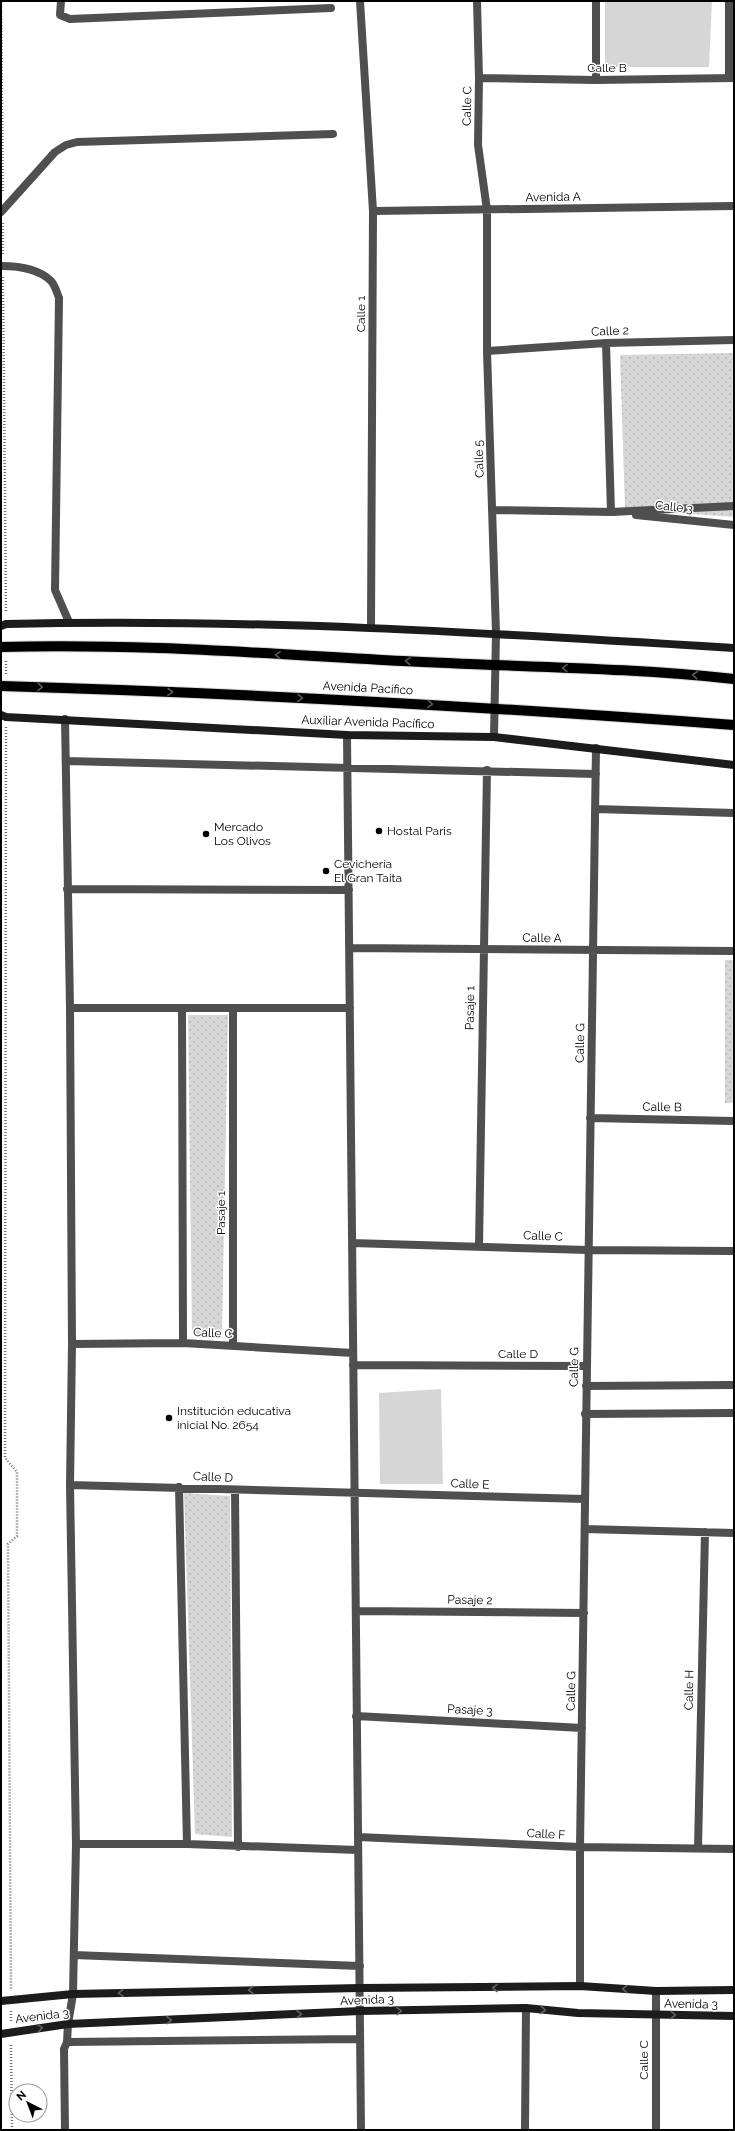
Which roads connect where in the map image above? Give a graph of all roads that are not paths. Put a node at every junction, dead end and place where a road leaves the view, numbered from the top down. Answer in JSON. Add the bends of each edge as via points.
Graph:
{"nodes":[{"id":1,"x":61,"y":1,"type":"edge"},
{"id":2,"x":360,"y":1,"type":"edge"},
{"id":3,"x":477,"y":1,"type":"edge"},
{"id":4,"x":596,"y":1,"type":"edge"},
{"id":5,"x":729,"y":1,"type":"edge"},
{"id":6,"x":331,"y":8,"type":"dead end"},
{"id":7,"x":479,"y":78,"type":"junction"},
{"id":8,"x":732,"y":78,"type":"edge"},
{"id":9,"x":596,"y":80,"type":"junction"},
{"id":10,"x":333,"y":134,"type":"dead end"},
{"id":11,"x":734,"y":206,"type":"edge"},
{"id":12,"x":2,"y":210,"type":"edge"},
{"id":13,"x":487,"y":210,"type":"junction"},
{"id":14,"x":373,"y":211,"type":"junction"},
{"id":15,"x":2,"y":266,"type":"edge"},
{"id":16,"x":734,"y":340,"type":"edge"},
{"id":17,"x":606,"y":343,"type":"junction"},
{"id":18,"x":486,"y":351,"type":"junction"},
{"id":19,"x":734,"y":506,"type":"edge"},
{"id":20,"x":493,"y":510,"type":"junction"},
{"id":21,"x":611,"y":512,"type":"junction"},
{"id":22,"x":734,"y":526,"type":"edge"},
{"id":23,"x":68,"y":622,"type":"junction"},
{"id":24,"x":4,"y":625,"type":"edge"},
{"id":25,"x":371,"y":627,"type":"junction"},
{"id":26,"x":496,"y":633,"type":"junction"},
{"id":27,"x":4,"y":647,"type":"edge"},
{"id":28,"x":734,"y":648,"type":"edge"},
{"id":29,"x":495,"y":666,"type":"junction"},
{"id":30,"x":734,"y":679,"type":"edge"},
{"id":31,"x":4,"y":686,"type":"edge"},
{"id":32,"x":494,"y":707,"type":"junction"},
{"id":33,"x":4,"y":716,"type":"edge"},
{"id":34,"x":65,"y":719,"type":"junction"},
{"id":35,"x":734,"y":725,"type":"edge"},
{"id":36,"x":347,"y":735,"type":"junction"},
{"id":37,"x":494,"y":737,"type":"junction"},
{"id":38,"x":596,"y":748,"type":"junction"},
{"id":39,"x":66,"y":761,"type":"junction"},
{"id":40,"x":734,"y":765,"type":"edge"},
{"id":41,"x":347,"y":769,"type":"junction"},
{"id":42,"x":487,"y":770,"type":"junction"},
{"id":43,"x":596,"y":774,"type":"junction"},
{"id":44,"x":595,"y":809,"type":"junction"},
{"id":45,"x":734,"y":813,"type":"edge"},
{"id":46,"x":67,"y":889,"type":"junction"},
{"id":47,"x":349,"y":890,"type":"junction"},
{"id":48,"x":349,"y":948,"type":"junction"},
{"id":49,"x":483,"y":949,"type":"junction"},
{"id":50,"x":593,"y":950,"type":"junction"},
{"id":51,"x":734,"y":951,"type":"edge"},
{"id":52,"x":70,"y":1008,"type":"junction"},
{"id":53,"x":350,"y":1008,"type":"junction"},
{"id":54,"x":182,"y":1009,"type":"junction"},
{"id":55,"x":233,"y":1009,"type":"junction"},
{"id":56,"x":590,"y":1118,"type":"junction"},
{"id":57,"x":734,"y":1121,"type":"edge"},
{"id":58,"x":352,"y":1243,"type":"junction"},
{"id":59,"x":479,"y":1246,"type":"junction"},
{"id":60,"x":588,"y":1250,"type":"junction"},
{"id":61,"x":734,"y":1251,"type":"edge"},
{"id":62,"x":183,"y":1343,"type":"junction"},
{"id":63,"x":72,"y":1344,"type":"junction"},
{"id":64,"x":233,"y":1346,"type":"junction"},
{"id":65,"x":353,"y":1353,"type":"junction"},
{"id":66,"x":353,"y":1365,"type":"junction"},
{"id":67,"x":586,"y":1366,"type":"junction"},
{"id":68,"x":734,"y":1385,"type":"edge"},
{"id":69,"x":586,"y":1386,"type":"junction"},
{"id":70,"x":734,"y":1413,"type":"edge"},
{"id":71,"x":585,"y":1414,"type":"junction"},
{"id":72,"x":70,"y":1485,"type":"junction"},
{"id":73,"x":179,"y":1487,"type":"junction"},
{"id":74,"x":235,"y":1490,"type":"junction"},
{"id":75,"x":354,"y":1493,"type":"junction"},
{"id":76,"x":585,"y":1499,"type":"junction"},
{"id":77,"x":585,"y":1529,"type":"junction"},
{"id":78,"x":705,"y":1532,"type":"junction"},
{"id":79,"x":734,"y":1533,"type":"edge"},
{"id":80,"x":356,"y":1611,"type":"junction"},
{"id":81,"x":584,"y":1613,"type":"junction"},
{"id":82,"x":356,"y":1716,"type":"junction"},
{"id":83,"x":582,"y":1728,"type":"junction"},
{"id":84,"x":358,"y":1837,"type":"junction"},
{"id":85,"x":76,"y":1844,"type":"junction"},
{"id":86,"x":187,"y":1844,"type":"junction"},
{"id":87,"x":238,"y":1847,"type":"junction"},
{"id":88,"x":580,"y":1847,"type":"junction"},
{"id":89,"x":698,"y":1848,"type":"junction"},
{"id":90,"x":734,"y":1849,"type":"edge"},
{"id":91,"x":358,"y":1850,"type":"junction"},
{"id":92,"x":74,"y":1955,"type":"junction"},
{"id":93,"x":360,"y":1966,"type":"junction"},
{"id":94,"x":580,"y":1986,"type":"junction"},
{"id":95,"x":360,"y":1988,"type":"junction"},
{"id":96,"x":734,"y":1990,"type":"edge"},
{"id":97,"x":656,"y":1991,"type":"junction"},
{"id":98,"x":73,"y":1994,"type":"junction"},
{"id":99,"x":1,"y":2001,"type":"edge"},
{"id":100,"x":526,"y":2008,"type":"junction"},
{"id":101,"x":360,"y":2012,"type":"junction"},
{"id":102,"x":656,"y":2015,"type":"junction"},
{"id":103,"x":734,"y":2016,"type":"edge"},
{"id":104,"x":68,"y":2024,"type":"junction"},
{"id":105,"x":1,"y":2034,"type":"edge"},
{"id":106,"x":360,"y":2039,"type":"junction"},
{"id":107,"x":67,"y":2042,"type":"junction"},
{"id":108,"x":65,"y":2130,"type":"edge"},
{"id":109,"x":361,"y":2130,"type":"edge"},
{"id":110,"x":525,"y":2130,"type":"edge"},
{"id":111,"x":656,"y":2130,"type":"edge"}],
"edges":[{"from":1,"to":6,"type":"street","via":[[60,15],[70,19]]},
{"from":2,"to":14,"type":"street","name":"Calle 1"},
{"from":3,"to":7,"type":"street","name":"Calle C"},
{"from":4,"to":9,"type":"street"},
{"from":5,"to":8,"type":"street"},
{"from":7,"to":9,"type":"street","name":"Calle B"},
{"from":7,"to":13,"type":"street","name":"Calle C","via":[[478,145]]},
{"from":8,"to":9,"type":"street","name":"Calle B"},
{"from":10,"to":12,"type":"street","via":[[77,142],[55,152]]},
{"from":11,"to":13,"type":"street","name":"Avenida A"},
{"from":13,"to":14,"type":"street","name":"Avenida A"},
{"from":13,"to":18,"type":"street","name":"Calle 5"},
{"from":14,"to":25,"type":"street","name":"Calle 1"},
{"from":15,"to":23,"type":"street","via":[[38,271],[52,282],[59,298],[55,590]]},
{"from":16,"to":17,"type":"street","name":"Calle 2"},
{"from":17,"to":18,"type":"street","name":"Calle 2"},
{"from":17,"to":21,"type":"street"},
{"from":18,"to":20,"type":"street","name":"Calle 5"},
{"from":19,"to":21,"type":"street","name":"Calle 3"},
{"from":20,"to":21,"type":"street","name":"Calle 3"},
{"from":20,"to":26,"type":"street","name":"Calle 5"},
{"from":21,"to":22,"type":"street","name":"Calle 3"},
{"from":23,"to":24,"type":"main road"},
{"from":23,"to":25,"type":"main road"},
{"from":25,"to":26,"type":"main road"},
{"from":26,"to":28,"type":"main road"},
{"from":26,"to":29,"type":"street","name":"Calle 5"},
{"from":29,"to":27,"type":"main road","one_way":true,"via":[[149,648]]},
{"from":30,"to":29,"type":"main road","one_way":true,"via":[[668,672]]},
{"from":29,"to":32,"type":"street","name":"Calle 5"},
{"from":31,"to":32,"type":"main road","name":"Avenida Pacífico","one_way":true},
{"from":32,"to":35,"type":"main road","name":"Avenida Pacífico"},
{"from":32,"to":37,"type":"street"},
{"from":33,"to":34,"type":"main road","name":"Auxiliar Avenida Pacífico"},
{"from":34,"to":36,"type":"main road","name":"Auxiliar Avenida Pacífico"},
{"from":34,"to":39,"type":"street"},
{"from":36,"to":37,"type":"main road","name":"Auxiliar Avenida Pacífico"},
{"from":36,"to":41,"type":"street"},
{"from":37,"to":38,"type":"main road","name":"Auxiliar Avenida Pacífico"},
{"from":38,"to":40,"type":"main road","name":"Auxiliar Avenida Pacífico"},
{"from":38,"to":43,"type":"street","name":"Calle G"},
{"from":39,"to":41,"type":"street"},
{"from":39,"to":46,"type":"street"},
{"from":41,"to":42,"type":"street"},
{"from":41,"to":47,"type":"street"},
{"from":42,"to":43,"type":"street"},
{"from":42,"to":49,"type":"street","name":"Pasaje 1"},
{"from":43,"to":44,"type":"street","name":"Calle G"},
{"from":44,"to":45,"type":"street"},
{"from":44,"to":50,"type":"street","name":"Calle G"},
{"from":46,"to":47,"type":"street"},
{"from":46,"to":52,"type":"street"},
{"from":47,"to":48,"type":"street"},
{"from":48,"to":49,"type":"street","name":"Calle A"},
{"from":48,"to":53,"type":"street"},
{"from":49,"to":50,"type":"street","name":"Calle A"},
{"from":49,"to":59,"type":"street","name":"Pasaje 1"},
{"from":50,"to":51,"type":"street","name":"Calle A"},
{"from":50,"to":56,"type":"street","name":"Calle G"},
{"from":52,"to":54,"type":"street"},
{"from":52,"to":63,"type":"street"},
{"from":53,"to":55,"type":"street"},
{"from":53,"to":58,"type":"street"},
{"from":54,"to":55,"type":"street"},
{"from":54,"to":62,"type":"street"},
{"from":55,"to":64,"type":"street","name":"Pasaje 1"},
{"from":56,"to":57,"type":"street","name":"Calle B"},
{"from":56,"to":60,"type":"street","name":"Calle G"},
{"from":58,"to":59,"type":"street","name":"Calle C"},
{"from":58,"to":65,"type":"street"},
{"from":59,"to":60,"type":"street","name":"Calle C"},
{"from":60,"to":61,"type":"street","name":"Calle C"},
{"from":60,"to":67,"type":"street","name":"Calle G"},
{"from":62,"to":63,"type":"street","name":"Calle C"},
{"from":62,"to":64,"type":"street","name":"Calle C"},
{"from":63,"to":72,"type":"street"},
{"from":64,"to":65,"type":"street","name":"Calle C"},
{"from":65,"to":66,"type":"street"},
{"from":66,"to":67,"type":"street","name":"Calle D"},
{"from":66,"to":75,"type":"street"},
{"from":67,"to":69,"type":"street","name":"Calle G"},
{"from":68,"to":69,"type":"street"},
{"from":69,"to":71,"type":"street","name":"Calle G"},
{"from":70,"to":71,"type":"street"},
{"from":71,"to":76,"type":"street","name":"Calle G"},
{"from":72,"to":73,"type":"street","name":"Calle D"},
{"from":72,"to":85,"type":"street"},
{"from":73,"to":74,"type":"street","name":"Calle D"},
{"from":73,"to":86,"type":"street"},
{"from":74,"to":75,"type":"street","name":"Calle D"},
{"from":74,"to":87,"type":"street"},
{"from":75,"to":76,"type":"street","name":"Calle E"},
{"from":75,"to":80,"type":"street"},
{"from":76,"to":77,"type":"street","name":"Calle G"},
{"from":77,"to":78,"type":"street"},
{"from":77,"to":81,"type":"street","name":"Calle G"},
{"from":78,"to":79,"type":"street"},
{"from":78,"to":89,"type":"street","name":"Calle H"},
{"from":80,"to":81,"type":"street","name":"Pasaje 2"},
{"from":80,"to":82,"type":"street"},
{"from":81,"to":83,"type":"street","name":"Calle G"},
{"from":82,"to":83,"type":"street","name":"Pasaje 3"},
{"from":82,"to":84,"type":"street"},
{"from":83,"to":88,"type":"street","name":"Calle G"},
{"from":84,"to":88,"type":"street","name":"Calle F"},
{"from":84,"to":91,"type":"street"},
{"from":85,"to":86,"type":"street"},
{"from":85,"to":92,"type":"street"},
{"from":86,"to":87,"type":"street"},
{"from":87,"to":91,"type":"street"},
{"from":88,"to":89,"type":"street","name":"Calle F"},
{"from":88,"to":94,"type":"street","name":"Calle G"},
{"from":89,"to":90,"type":"street","name":"Calle F"},
{"from":91,"to":93,"type":"street"},
{"from":92,"to":93,"type":"street"},
{"from":92,"to":98,"type":"street"},
{"from":93,"to":95,"type":"street"},
{"from":94,"to":95,"type":"main road","name":"Avenida 3","one_way":true},
{"from":97,"to":94,"type":"main road","name":"Avenida 3","one_way":true},
{"from":95,"to":98,"type":"main road","name":"Avenida 3","one_way":true},
{"from":95,"to":101,"type":"street"},
{"from":96,"to":97,"type":"main road","name":"Avenida 3"},
{"from":97,"to":102,"type":"street","name":"Calle C"},
{"from":98,"to":99,"type":"main road","name":"Avenida 3"},
{"from":98,"to":104,"type":"street"},
{"from":101,"to":100,"type":"main road","name":"Avenida 3","one_way":true},
{"from":100,"to":102,"type":"main road","name":"Avenida 3","one_way":true,"via":[[578,2013]]},
{"from":100,"to":110,"type":"street"},
{"from":104,"to":101,"type":"main road","name":"Avenida 3","one_way":true},
{"from":101,"to":106,"type":"street"},
{"from":102,"to":103,"type":"main road","name":"Avenida 3","one_way":true},
{"from":102,"to":111,"type":"street","name":"Calle C"},
{"from":105,"to":104,"type":"main road","name":"Avenida 3","one_way":true},
{"from":104,"to":107,"type":"street"},
{"from":106,"to":107,"type":"street"},
{"from":106,"to":109,"type":"street"},
{"from":107,"to":108,"type":"street","via":[[64,2049]]}]}
